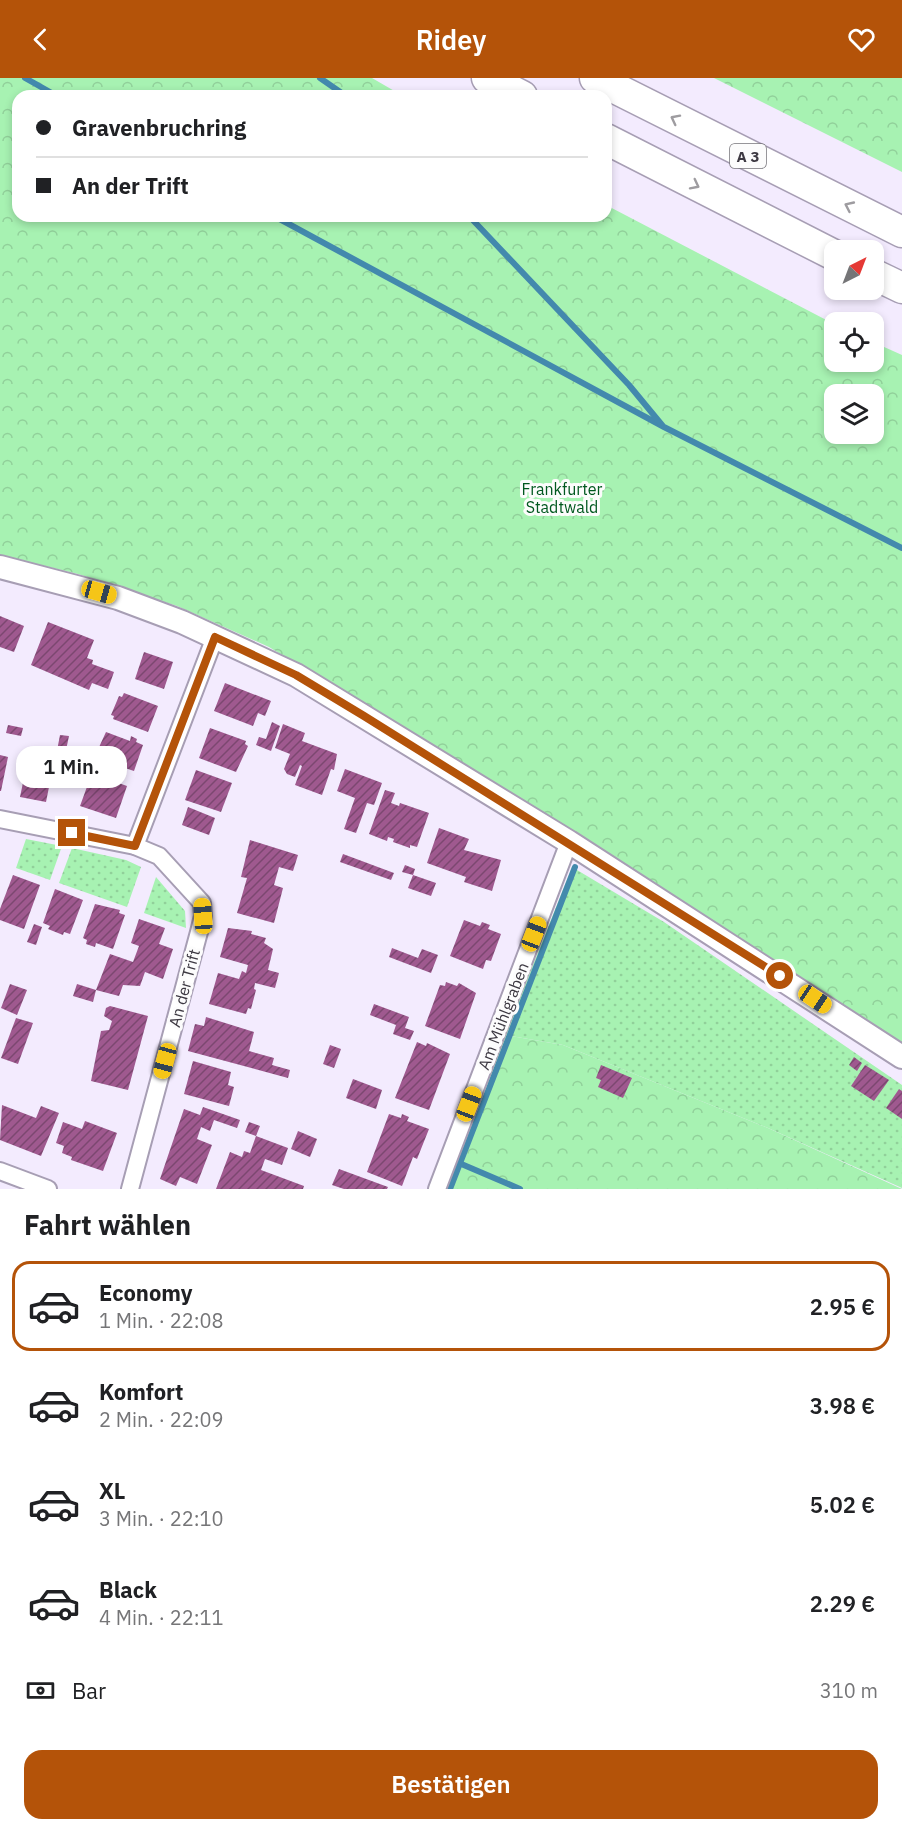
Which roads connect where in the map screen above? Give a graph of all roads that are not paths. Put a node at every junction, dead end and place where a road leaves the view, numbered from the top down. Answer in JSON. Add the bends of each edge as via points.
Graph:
{"nodes":[{"id":1,"x":487,"y":78,"type":"edge"},
{"id":2,"x":595,"y":78,"type":"edge"},
{"id":3,"x":510,"y":90,"type":"edge"},
{"id":4,"x":612,"y":143,"type":"edge"},
{"id":5,"x":902,"y":232,"type":"edge"},
{"id":6,"x":824,"y":250,"type":"edge"},
{"id":7,"x":884,"y":279,"type":"edge"},
{"id":8,"x":902,"y":288,"type":"edge"},
{"id":9,"x":0,"y":567,"type":"edge"},
{"id":10,"x":215,"y":637,"type":"junction"},
{"id":11,"x":0,"y":819,"type":"edge"},
{"id":12,"x":569,"y":842,"type":"junction"},
{"id":13,"x":135,"y":846,"type":"junction"},
{"id":14,"x":902,"y":1057,"type":"edge"},
{"id":15,"x":1,"y":1176,"type":"edge"},
{"id":16,"x":48,"y":1189,"type":"edge"},
{"id":17,"x":130,"y":1189,"type":"edge"},
{"id":18,"x":437,"y":1189,"type":"edge"}],
"edges":[{"from":1,"to":3,"type":"highway"},
{"from":5,"to":2,"type":"highway","number":"A 3","one_way":true},
{"from":4,"to":6,"type":"highway","one_way":true},
{"from":7,"to":8,"type":"highway"},
{"from":9,"to":10,"type":"street","via":[[118,598]]},
{"from":10,"to":12,"type":"street","via":[[305,681]]},
{"from":10,"to":13,"type":"street"},
{"from":11,"to":13,"type":"street","name":"An der Trift"},
{"from":12,"to":14,"type":"street"},
{"from":12,"to":18,"type":"street","name":"Am Mühlgraben"},
{"from":13,"to":17,"type":"street","name":"An der Trift","via":[[166,861],[202,903],[203,916]]},
{"from":15,"to":16,"type":"street"}]}
